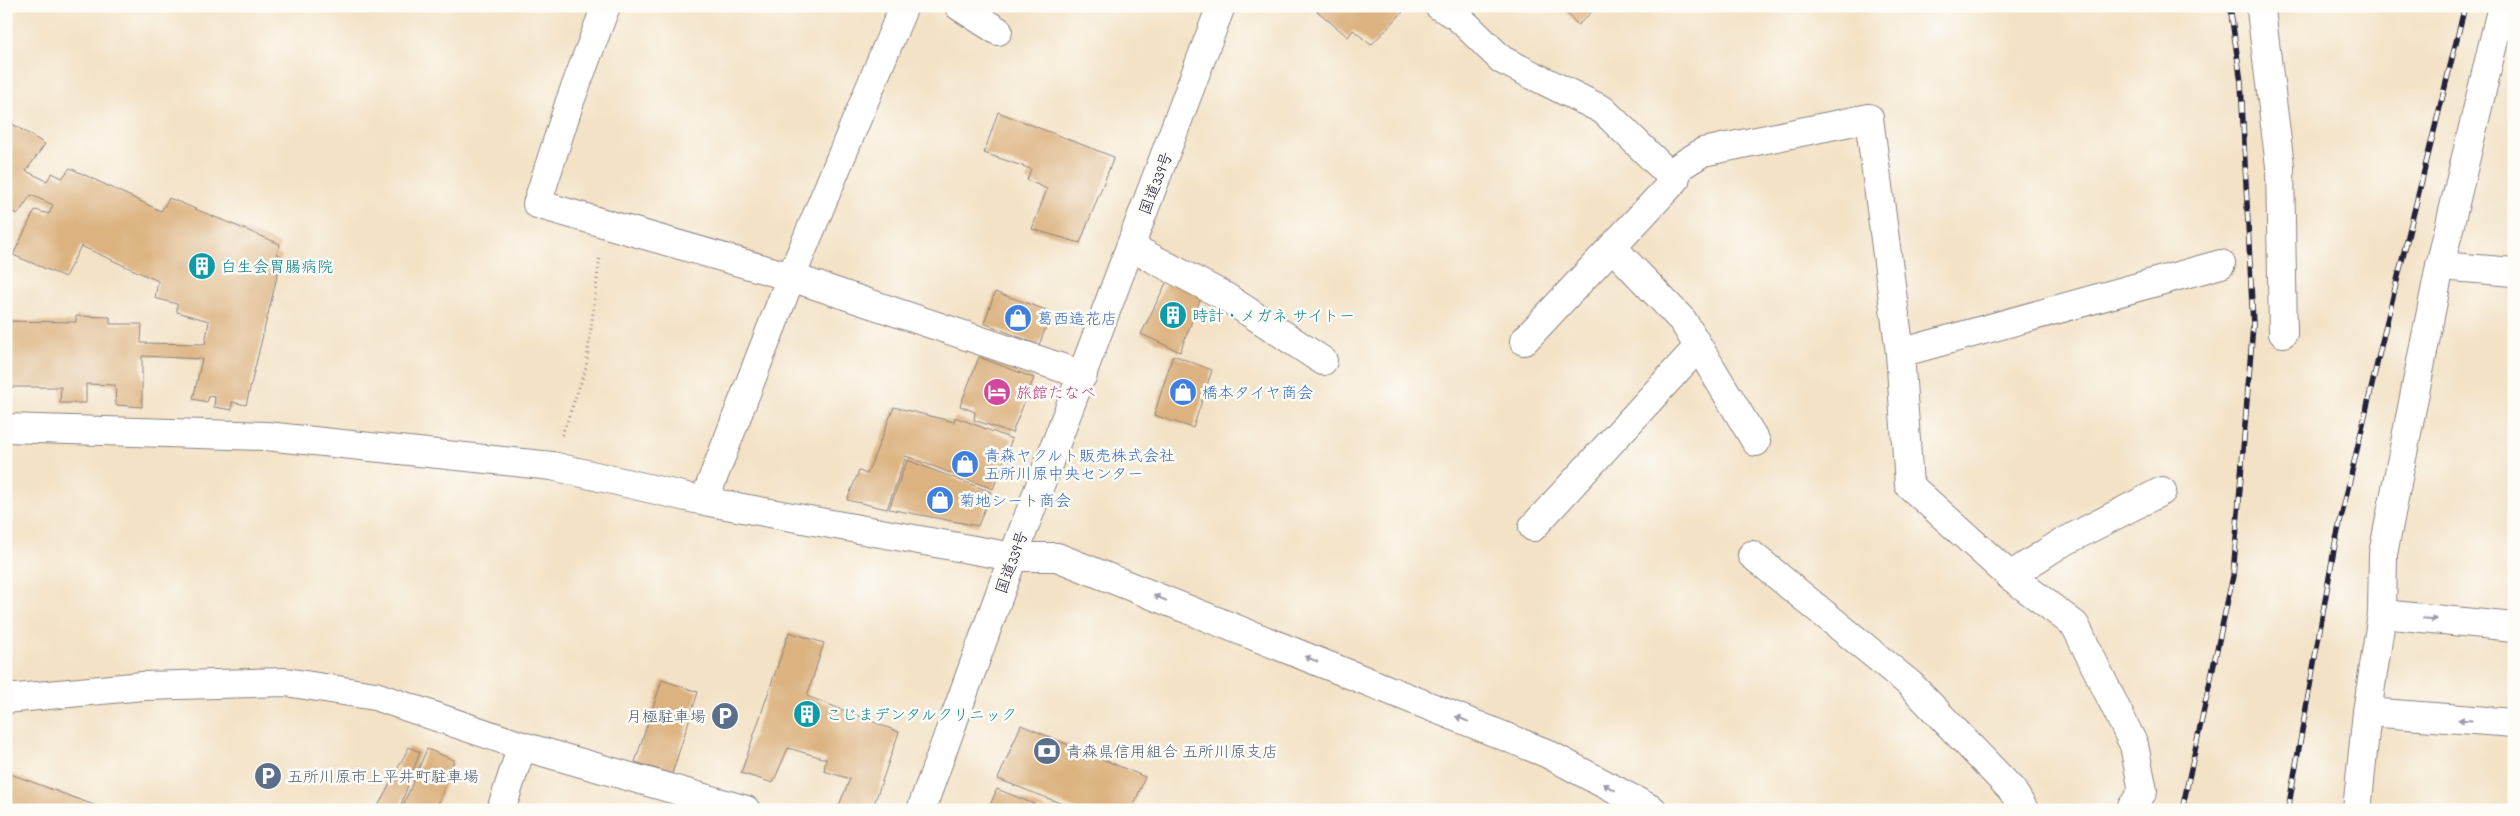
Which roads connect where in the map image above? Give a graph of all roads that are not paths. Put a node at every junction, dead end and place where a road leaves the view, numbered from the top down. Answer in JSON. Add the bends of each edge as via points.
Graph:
{"nodes":[{"id":1,"x":606,"y":6,"type":"edge"},
{"id":2,"x":904,"y":6,"type":"edge"},
{"id":3,"x":959,"y":6,"type":"edge"},
{"id":4,"x":1221,"y":6,"type":"edge"},
{"id":5,"x":1439,"y":6,"type":"edge"},
{"id":6,"x":2264,"y":6,"type":"edge"},
{"id":7,"x":2502,"y":6,"type":"edge"},
{"id":8,"x":998,"y":31,"type":"dead end"},
{"id":9,"x":1675,"y":180,"type":"junction"},
{"id":10,"x":1131,"y":247,"type":"junction"},
{"id":11,"x":1613,"y":248,"type":"junction"},
{"id":12,"x":2221,"y":264,"type":"dead end"},
{"id":13,"x":2440,"y":266,"type":"junction"},
{"id":14,"x":2514,"y":272,"type":"edge"},
{"id":15,"x":791,"y":277,"type":"junction"},
{"id":16,"x":2283,"y":333,"type":"dead end"},
{"id":17,"x":1524,"y":341,"type":"dead end"},
{"id":18,"x":1698,"y":347,"type":"junction"},
{"id":19,"x":1900,"y":353,"type":"junction"},
{"id":20,"x":1323,"y":361,"type":"dead end"},
{"id":21,"x":1083,"y":375,"type":"junction"},
{"id":22,"x":6,"y":428,"type":"edge"},
{"id":23,"x":1756,"y":442,"type":"dead end"},
{"id":24,"x":2162,"y":490,"type":"dead end"},
{"id":25,"x":704,"y":501,"type":"junction"},
{"id":26,"x":1533,"y":526,"type":"dead end"},
{"id":27,"x":1752,"y":555,"type":"dead end"},
{"id":28,"x":1013,"y":556,"type":"junction"},
{"id":29,"x":2010,"y":576,"type":"junction"},
{"id":30,"x":2382,"y":614,"type":"junction"},
{"id":31,"x":2514,"y":627,"type":"edge"},
{"id":32,"x":6,"y":699,"type":"edge"},
{"id":33,"x":2366,"y":712,"type":"junction"},
{"id":34,"x":2514,"y":724,"type":"edge"},
{"id":35,"x":522,"y":746,"type":"junction"},
{"id":36,"x":501,"y":810,"type":"edge"},
{"id":37,"x":746,"y":810,"type":"edge"},
{"id":38,"x":921,"y":810,"type":"edge"},
{"id":39,"x":1652,"y":810,"type":"edge"},
{"id":40,"x":2024,"y":810,"type":"edge"},
{"id":41,"x":2130,"y":810,"type":"edge"},
{"id":42,"x":2357,"y":810,"type":"edge"}],
"edges":[{"from":1,"to":15,"type":"main road","via":[[570,101],[537,204]]},
{"from":2,"to":15,"type":"main road"},
{"from":3,"to":8,"type":"main road"},
{"from":4,"to":10,"type":"main road","name":"国道339号"},
{"from":5,"to":9,"type":"main road","via":[[1457,16],[1502,60],[1603,110]]},
{"from":6,"to":16,"type":"main road","via":[[2261,10],[2280,166]]},
{"from":7,"to":13,"type":"main road"},
{"from":9,"to":11,"type":"main road"},
{"from":9,"to":19,"type":"main road","via":[[1679,167],[1703,152],[1869,118]]},
{"from":10,"to":20,"type":"main road","via":[[1226,297]]},
{"from":10,"to":21,"type":"main road","name":"国道339号"},
{"from":11,"to":17,"type":"main road"},
{"from":11,"to":18,"type":"main road","via":[[1683,321]]},
{"from":12,"to":19,"type":"main road"},
{"from":13,"to":14,"type":"main road"},
{"from":13,"to":30,"type":"main road","via":[[2383,554]]},
{"from":15,"to":21,"type":"main road"},
{"from":15,"to":25,"type":"main road"},
{"from":18,"to":23,"type":"main road"},
{"from":18,"to":26,"type":"main road"},
{"from":19,"to":29,"type":"main road","via":[[1909,484]]},
{"from":21,"to":28,"type":"main road","name":"国道339号"},
{"from":22,"to":25,"type":"main road","via":[[266,436],[552,466]]},
{"from":24,"to":29,"type":"main road","via":[[2058,545]]},
{"from":25,"to":28,"type":"main road"},
{"from":27,"to":40,"type":"main road","via":[[1910,684],[2012,790]]},
{"from":28,"to":38,"type":"main road","name":"国道339号"},
{"from":39,"to":28,"type":"main road","one_way":true,"via":[[1546,753],[1058,557]]},
{"from":29,"to":41,"type":"main road","via":[[2075,625],[2134,745],[2143,791]]},
{"from":30,"to":31,"type":"main road","one_way":true},
{"from":30,"to":33,"type":"main road"},
{"from":32,"to":35,"type":"main road","via":[[143,686],[286,682],[375,696]]},
{"from":34,"to":33,"type":"main road","one_way":true},
{"from":33,"to":42,"type":"main road"},
{"from":35,"to":36,"type":"main road"},
{"from":35,"to":37,"type":"main road"}]}
